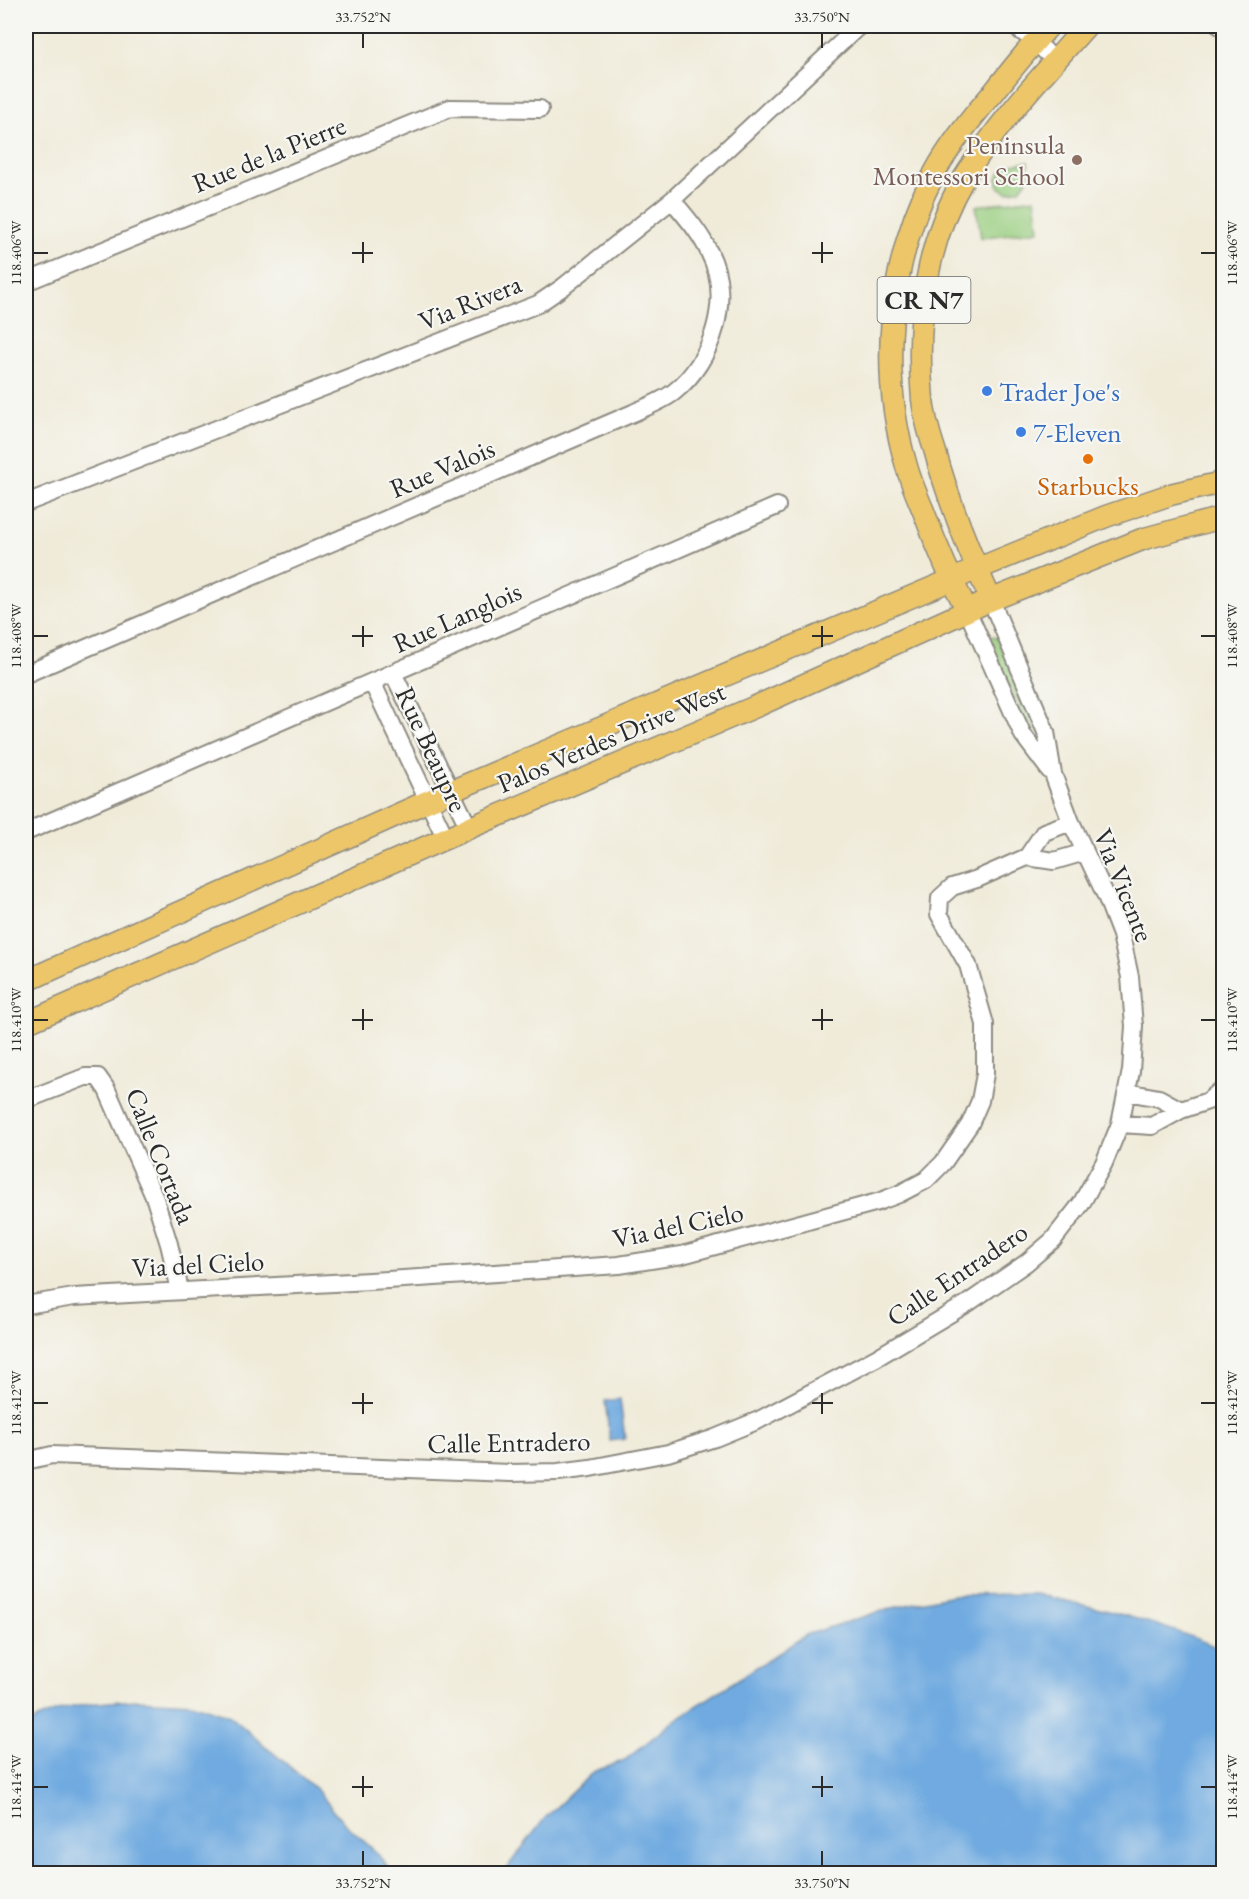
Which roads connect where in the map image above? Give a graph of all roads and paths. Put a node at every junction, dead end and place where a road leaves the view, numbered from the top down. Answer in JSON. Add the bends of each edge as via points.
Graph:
{"nodes":[{"id":1,"x":860,"y":26,"type":"edge"},
{"id":2,"x":1014,"y":26,"type":"edge"},
{"id":3,"x":1086,"y":26,"type":"edge"},
{"id":4,"x":1042,"y":33,"type":"edge"},
{"id":5,"x":1055,"y":61,"type":"junction"},
{"id":6,"x":540,"y":109,"type":"dead end"},
{"id":7,"x":945,"y":156,"type":"junction"},
{"id":8,"x":672,"y":200,"type":"junction"},
{"id":9,"x":931,"y":264,"type":"junction"},
{"id":10,"x":26,"y":282,"type":"edge"},
{"id":11,"x":1224,"y":482,"type":"edge"},
{"id":12,"x":26,"y":503,"type":"edge"},
{"id":13,"x":777,"y":506,"type":"dead end"},
{"id":14,"x":1224,"y":517,"type":"edge"},
{"id":15,"x":977,"y":569,"type":"junction"},
{"id":16,"x":951,"y":580,"type":"junction"},
{"id":17,"x":991,"y":600,"type":"junction"},
{"id":18,"x":966,"y":610,"type":"junction"},
{"id":19,"x":393,"y":673,"type":"junction"},
{"id":20,"x":26,"y":674,"type":"edge"},
{"id":21,"x":372,"y":682,"type":"junction"},
{"id":22,"x":1053,"y":774,"type":"junction"},
{"id":23,"x":450,"y":792,"type":"junction"},
{"id":24,"x":428,"y":801,"type":"junction"},
{"id":25,"x":1071,"y":822,"type":"junction"},
{"id":26,"x":469,"y":828,"type":"junction"},
{"id":27,"x":26,"y":832,"type":"edge"},
{"id":28,"x":446,"y":838,"type":"junction"},
{"id":29,"x":1085,"y":852,"type":"junction"},
{"id":30,"x":1027,"y":857,"type":"junction"},
{"id":31,"x":26,"y":981,"type":"edge"},
{"id":32,"x":26,"y":1023,"type":"edge"},
{"id":33,"x":1224,"y":1088,"type":"edge"},
{"id":34,"x":1127,"y":1092,"type":"junction"},
{"id":35,"x":26,"y":1100,"type":"edge"},
{"id":36,"x":1181,"y":1110,"type":"junction"},
{"id":37,"x":1120,"y":1124,"type":"junction"},
{"id":38,"x":180,"y":1290,"type":"junction"},
{"id":39,"x":26,"y":1305,"type":"edge"},
{"id":40,"x":26,"y":1461,"type":"edge"}],
"edges":[{"from":1,"to":8,"type":"street","name":"Via Rivera"},
{"from":2,"to":4,"type":"street"},
{"from":3,"to":5,"type":"main road","number":"CR N7"},
{"from":4,"to":5,"type":"street"},
{"from":4,"to":7,"type":"main road","number":"CR N7"},
{"from":5,"to":9,"type":"main road","number":"CR N7","via":[[999,126],[963,180]]},
{"from":6,"to":10,"type":"street","name":"Rue de la Pierre","via":[[450,108]]},
{"from":7,"to":9,"type":"main road","via":[[946,177],[921,241],[923,255]]},
{"from":7,"to":16,"type":"main road","number":"CR N7","via":[[912,224],[899,270],[891,324],[891,374],[907,468]]},
{"from":8,"to":12,"type":"street","name":"Via Rivera","via":[[538,304]]},
{"from":8,"to":20,"type":"street","name":"Rue Valois","via":[[711,254],[720,301],[711,343],[699,368],[673,393]]},
{"from":9,"to":15,"type":"main road","number":"CR N7","via":[[921,322],[922,395],[941,474]]},
{"from":11,"to":15,"type":"main road","name":"Palos Verdes Drive West","via":[[1107,516]]},
{"from":13,"to":19,"type":"street","name":"Rue Langlois"},
{"from":14,"to":17,"type":"main road","name":"Palos Verdes Drive West","via":[[1143,539]]},
{"from":15,"to":16,"type":"main road","name":"Palos Verdes Drive West"},
{"from":15,"to":17,"type":"main road","number":"CR N7"},
{"from":16,"to":18,"type":"main road","number":"CR N7"},
{"from":16,"to":23,"type":"main road","name":"Palos Verdes Drive West"},
{"from":17,"to":18,"type":"main road","name":"Palos Verdes Drive West"},
{"from":17,"to":22,"type":"street","name":"Via Vicente","via":[[1046,732]]},
{"from":18,"to":22,"type":"street","name":"Via Vicente","via":[[1023,735]]},
{"from":18,"to":26,"type":"main road","name":"Palos Verdes Drive West","via":[[757,706]]},
{"from":19,"to":21,"type":"street","name":"Rue Langlois"},
{"from":19,"to":23,"type":"street","name":"Rue Beaupre"},
{"from":21,"to":24,"type":"street","name":"Rue Beaupre"},
{"from":21,"to":27,"type":"street","name":"Rue Langlois"},
{"from":22,"to":25,"type":"street","name":"Via Vicente"},
{"from":23,"to":24,"type":"main road","name":"Palos Verdes Drive West"},
{"from":23,"to":26,"type":"street","name":"Rue Beaupre"},
{"from":24,"to":28,"type":"street","name":"Rue Beaupre"},
{"from":24,"to":31,"type":"main road","name":"Palos Verdes Drive West"},
{"from":25,"to":29,"type":"street","name":"Via Vicente"},
{"from":25,"to":30,"type":"street","via":[[1044,832]]},
{"from":26,"to":28,"type":"main road","name":"Palos Verdes Drive West"},
{"from":28,"to":32,"type":"main road","name":"Palos Verdes Drive West"},
{"from":29,"to":30,"type":"street","via":[[1054,861]]},
{"from":29,"to":34,"type":"street","name":"Via Vicente","via":[[1121,935],[1130,977],[1134,1026]]},
{"from":30,"to":38,"type":"street","name":"Via del Cielo","via":[[952,887],[940,898],[939,914],[968,965],[985,1024],[985,1074],[970,1124],[943,1163],[926,1180],[899,1194],[682,1255],[619,1265]]},
{"from":33,"to":36,"type":"street","via":[[1208,1101]]},
{"from":34,"to":36,"type":"street","via":[[1159,1098]]},
{"from":34,"to":37,"type":"street","name":"Via Vicente"},
{"from":35,"to":38,"type":"street","name":"Calle Cortada","via":[[84,1077],[98,1077],[155,1199]]},
{"from":36,"to":37,"type":"street","via":[[1152,1126]]},
{"from":37,"to":40,"type":"street","name":"Calle Entradero","via":[[1081,1204],[1053,1239],[1026,1263],[968,1303],[759,1420],[668,1453],[590,1468],[510,1473],[52,1455]]},
{"from":38,"to":39,"type":"street","name":"Via del Cielo","via":[[74,1297]]}]}
